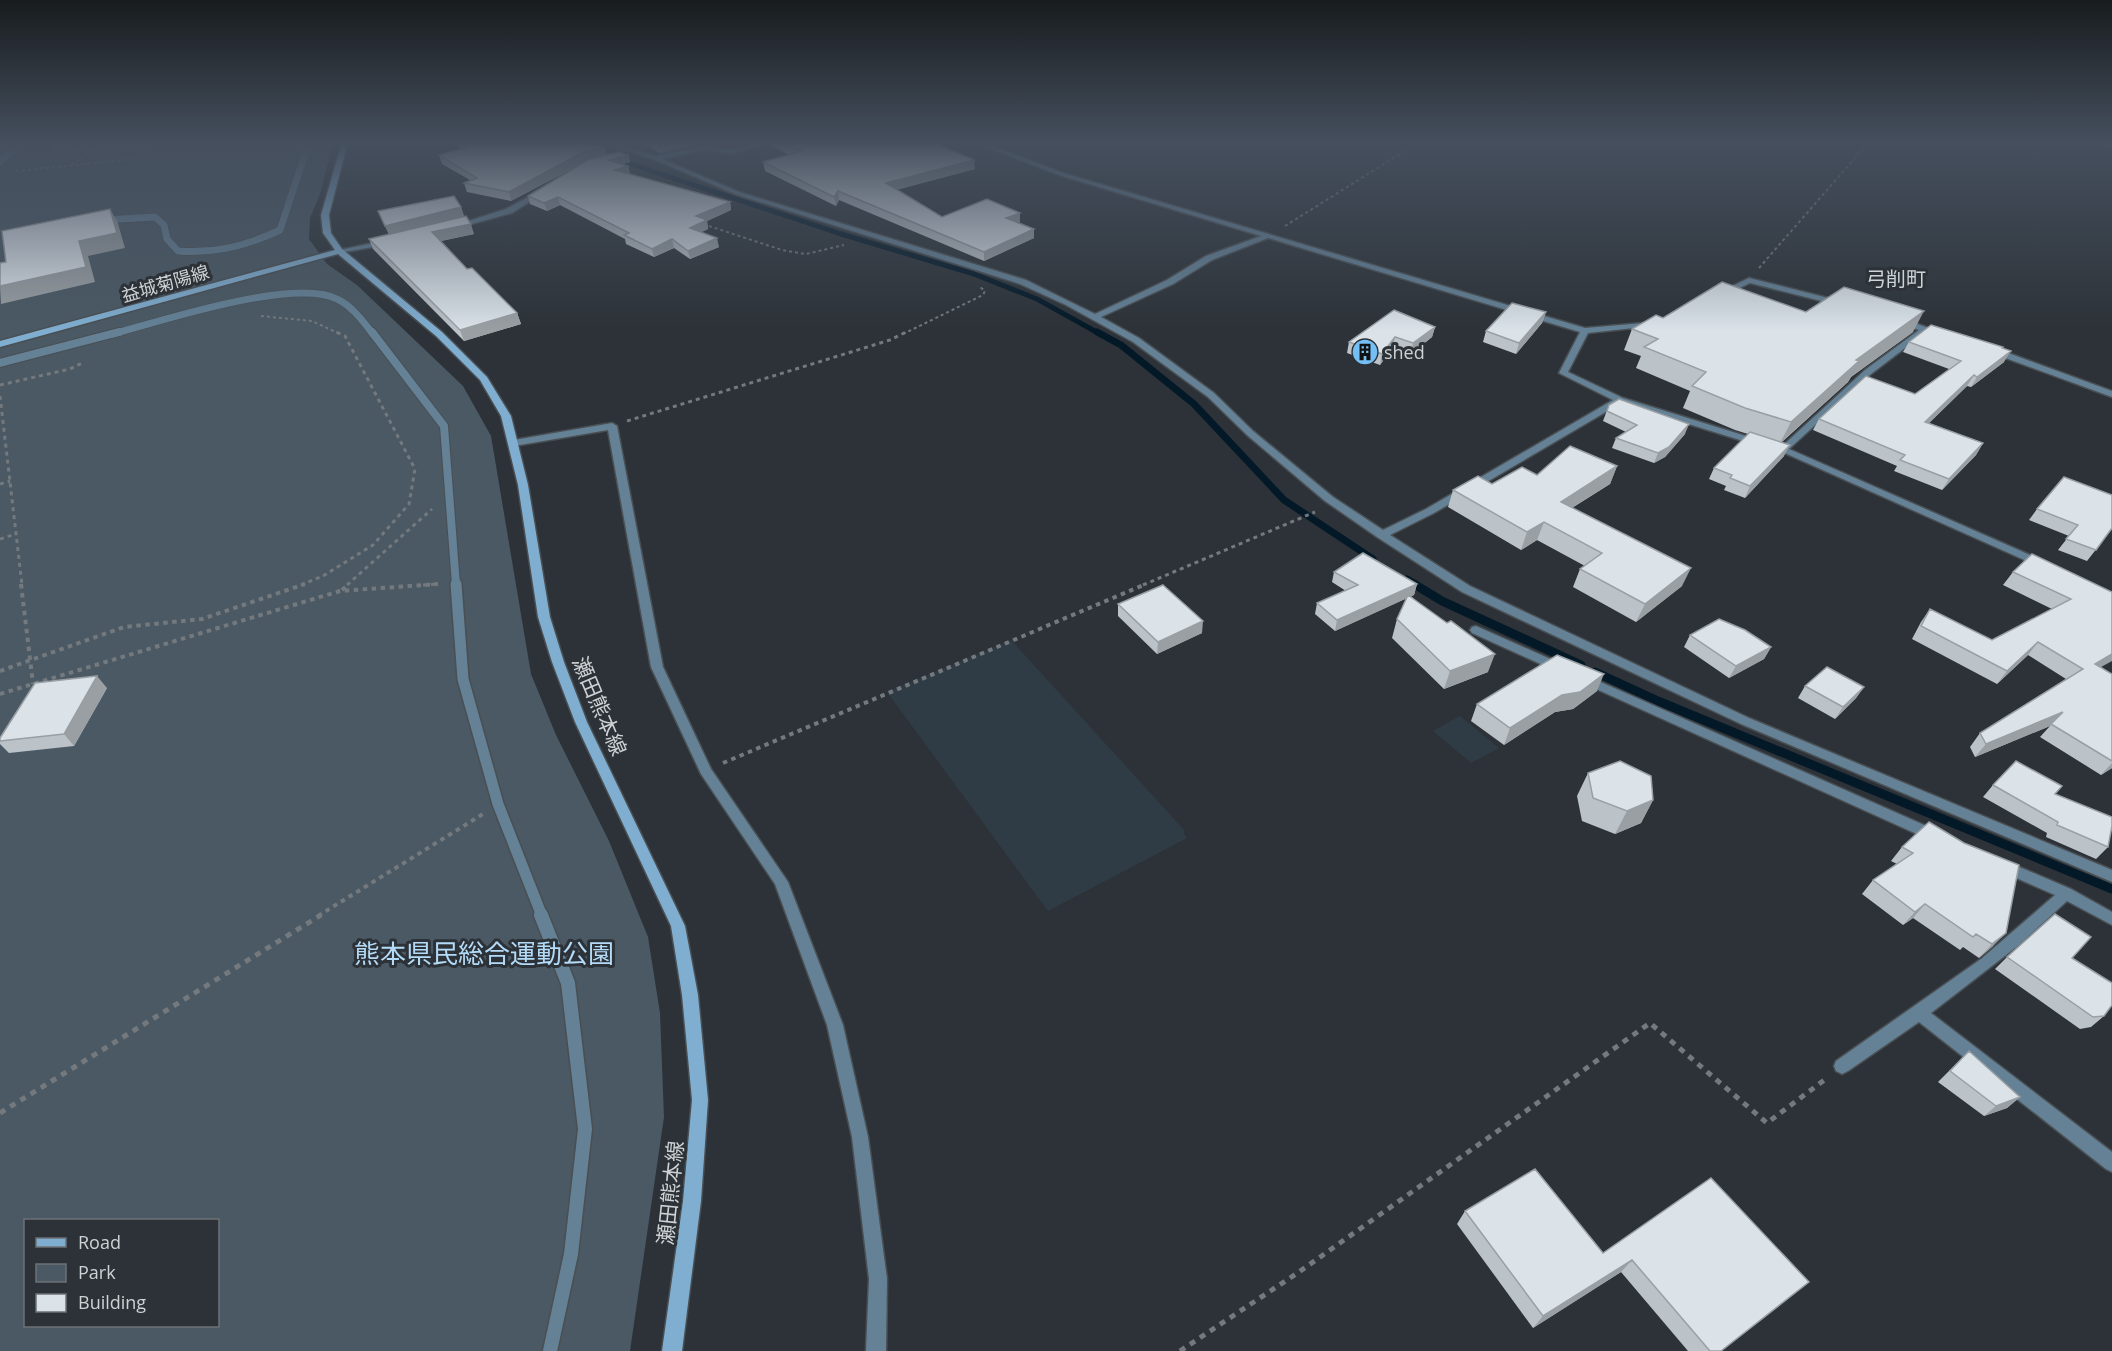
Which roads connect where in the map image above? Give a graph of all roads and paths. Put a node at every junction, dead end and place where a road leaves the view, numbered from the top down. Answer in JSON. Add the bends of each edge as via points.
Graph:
{"nodes":[{"id":1,"x":288,"y":205,"type":"edge"},
{"id":2,"x":329,"y":205,"type":"edge"},
{"id":3,"x":519,"y":205,"type":"edge"},
{"id":4,"x":776,"y":205,"type":"edge"},
{"id":5,"x":1165,"y":205,"type":"edge"},
{"id":6,"x":1318,"y":205,"type":"edge"},
{"id":7,"x":1814,"y":205,"type":"edge"},
{"id":8,"x":99,"y":221,"type":"edge"},
{"id":9,"x":709,"y":226,"type":"edge"},
{"id":10,"x":450,"y":228,"type":"edge"},
{"id":11,"x":1268,"y":236,"type":"junction"},
{"id":12,"x":395,"y":240,"type":"edge"},
{"id":13,"x":852,"y":248,"type":"dead end"},
{"id":14,"x":339,"y":250,"type":"junction"},
{"id":15,"x":1749,"y":280,"type":"junction"},
{"id":16,"x":977,"y":285,"type":"dead end"},
{"id":17,"x":1706,"y":300,"type":"edge"},
{"id":18,"x":1846,"y":305,"type":"edge"},
{"id":19,"x":260,"y":316,"type":"dead end"},
{"id":20,"x":1095,"y":317,"type":"junction"},
{"id":21,"x":1663,"y":319,"type":"edge"},
{"id":22,"x":1891,"y":319,"type":"edge"},
{"id":23,"x":1925,"y":329,"type":"junction"},
{"id":24,"x":1585,"y":331,"type":"junction"},
{"id":25,"x":1956,"y":339,"type":"edge"},
{"id":26,"x":0,"y":344,"type":"edge"},
{"id":27,"x":1986,"y":348,"type":"edge"},
{"id":28,"x":89,"y":359,"type":"dead end"},
{"id":29,"x":0,"y":363,"type":"edge"},
{"id":30,"x":0,"y":385,"type":"edge"},
{"id":31,"x":2112,"y":394,"type":"edge"},
{"id":32,"x":0,"y":396,"type":"edge"},
{"id":33,"x":1620,"y":400,"type":"junction"},
{"id":34,"x":612,"y":426,"type":"junction"},
{"id":35,"x":514,"y":443,"type":"junction"},
{"id":36,"x":1783,"y":450,"type":"junction"},
{"id":37,"x":10,"y":481,"type":"junction"},
{"id":38,"x":0,"y":484,"type":"edge"},
{"id":39,"x":448,"y":494,"type":"junction"},
{"id":40,"x":1322,"y":516,"type":"dead end"},
{"id":41,"x":16,"y":534,"type":"junction"},
{"id":42,"x":1381,"y":535,"type":"junction"},
{"id":43,"x":0,"y":539,"type":"edge"},
{"id":44,"x":2048,"y":566,"type":"edge"},
{"id":45,"x":454,"y":583,"type":"junction"},
{"id":46,"x":340,"y":591,"type":"junction"},
{"id":47,"x":1476,"y":630,"type":"dead end"},
{"id":48,"x":31,"y":660,"type":"junction"},
{"id":49,"x":0,"y":671,"type":"edge"},
{"id":50,"x":33,"y":684,"type":"junction"},
{"id":51,"x":0,"y":694,"type":"edge"},
{"id":52,"x":706,"y":771,"type":"junction"},
{"id":53,"x":498,"y":804,"type":"junction"},
{"id":54,"x":1945,"y":840,"type":"edge"},
{"id":55,"x":1988,"y":860,"type":"edge"},
{"id":56,"x":2112,"y":876,"type":"edge"},
{"id":57,"x":2066,"y":893,"type":"junction"},
{"id":58,"x":2112,"y":919,"type":"edge"},
{"id":59,"x":1919,"y":1013,"type":"junction"},
{"id":60,"x":1842,"y":1066,"type":"joint"},
{"id":61,"x":0,"y":1113,"type":"edge"},
{"id":62,"x":2112,"y":1163,"type":"edge"},
{"id":63,"x":550,"y":1351,"type":"edge"},
{"id":64,"x":672,"y":1351,"type":"edge"},
{"id":65,"x":876,"y":1351,"type":"edge"},
{"id":66,"x":1180,"y":1351,"type":"edge"}],
"edges":[{"from":1,"to":8,"type":"lane","via":[[280,230],[254,243],[214,252],[178,251],[166,239],[164,225],[155,217]]},
{"from":2,"to":14,"type":"main road","name":"瀬田熊本線","via":[[327,232]]},
{"from":3,"to":10,"type":"street"},
{"from":4,"to":20,"type":"street","via":[[1023,282]]},
{"from":5,"to":11,"type":"street"},
{"from":6,"to":11,"type":"path"},
{"from":7,"to":15,"type":"path"},
{"from":9,"to":13,"type":"path","via":[[806,254],[841,244]]},
{"from":11,"to":20,"type":"street","via":[[1209,258],[1170,282]]},
{"from":11,"to":24,"type":"street"},
{"from":12,"to":14,"type":"street"},
{"from":14,"to":26,"type":"main road","name":"益城菊陽線"},
{"from":14,"to":35,"type":"main road","name":"瀬田熊本線","via":[[439,334],[484,379],[506,417]]},
{"from":15,"to":17,"type":"street"},
{"from":15,"to":18,"type":"street"},
{"from":16,"to":34,"type":"path","via":[[985,291],[983,295],[890,339]]},
{"from":19,"to":48,"type":"path","via":[[312,321],[345,336],[415,469],[409,504],[373,545],[323,576],[278,595],[202,619],[124,627]]},
{"from":20,"to":42,"type":"street","via":[[1136,340],[1211,395],[1329,499]]},
{"from":21,"to":24,"type":"street","via":[[1653,324]]},
{"from":22,"to":23,"type":"street"},
{"from":23,"to":25,"type":"street"},
{"from":23,"to":36,"type":"street","via":[[1868,372]]},
{"from":24,"to":33,"type":"street","via":[[1563,373]]},
{"from":27,"to":31,"type":"street"},
{"from":28,"to":30,"type":"path","via":[[70,369]]},
{"from":29,"to":39,"type":"lane","via":[[251,298],[299,292],[336,297],[360,317],[444,426]]},
{"from":32,"to":37,"type":"path"},
{"from":33,"to":36,"type":"street"},
{"from":33,"to":42,"type":"street"},
{"from":34,"to":35,"type":"street"},
{"from":34,"to":52,"type":"street","via":[[657,668]]},
{"from":35,"to":64,"type":"main road","name":"瀬田熊本線","via":[[544,617],[558,662],[581,722],[678,926],[690,995],[700,1100],[692,1201]]},
{"from":36,"to":44,"type":"street"},
{"from":37,"to":38,"type":"path"},
{"from":37,"to":41,"type":"path"},
{"from":39,"to":45,"type":"lane"},
{"from":39,"to":46,"type":"path"},
{"from":40,"to":52,"type":"path","via":[[1314,511]]},
{"from":41,"to":43,"type":"path"},
{"from":41,"to":48,"type":"path"},
{"from":42,"to":56,"type":"street","via":[[1466,589],[1745,721]]},
{"from":45,"to":46,"type":"path"},
{"from":45,"to":53,"type":"lane","via":[[463,679]]},
{"from":46,"to":50,"type":"path"},
{"from":47,"to":54,"type":"street"},
{"from":48,"to":49,"type":"path"},
{"from":48,"to":50,"type":"path"},
{"from":50,"to":51,"type":"path"},
{"from":52,"to":65,"type":"street","via":[[781,882],[835,1025],[860,1137],[878,1279]]},
{"from":53,"to":61,"type":"path"},
{"from":53,"to":63,"type":"lane","via":[[568,982],[585,1129],[571,1254]]},
{"from":55,"to":57,"type":"street"},
{"from":57,"to":58,"type":"street"},
{"from":57,"to":59,"type":"street","via":[[2037,922]]},
{"from":59,"to":60,"type":"street"},
{"from":59,"to":62,"type":"street"},
{"from":60,"to":66,"type":"path","via":[[1767,1123],[1650,1023],[1299,1272]]}]}
